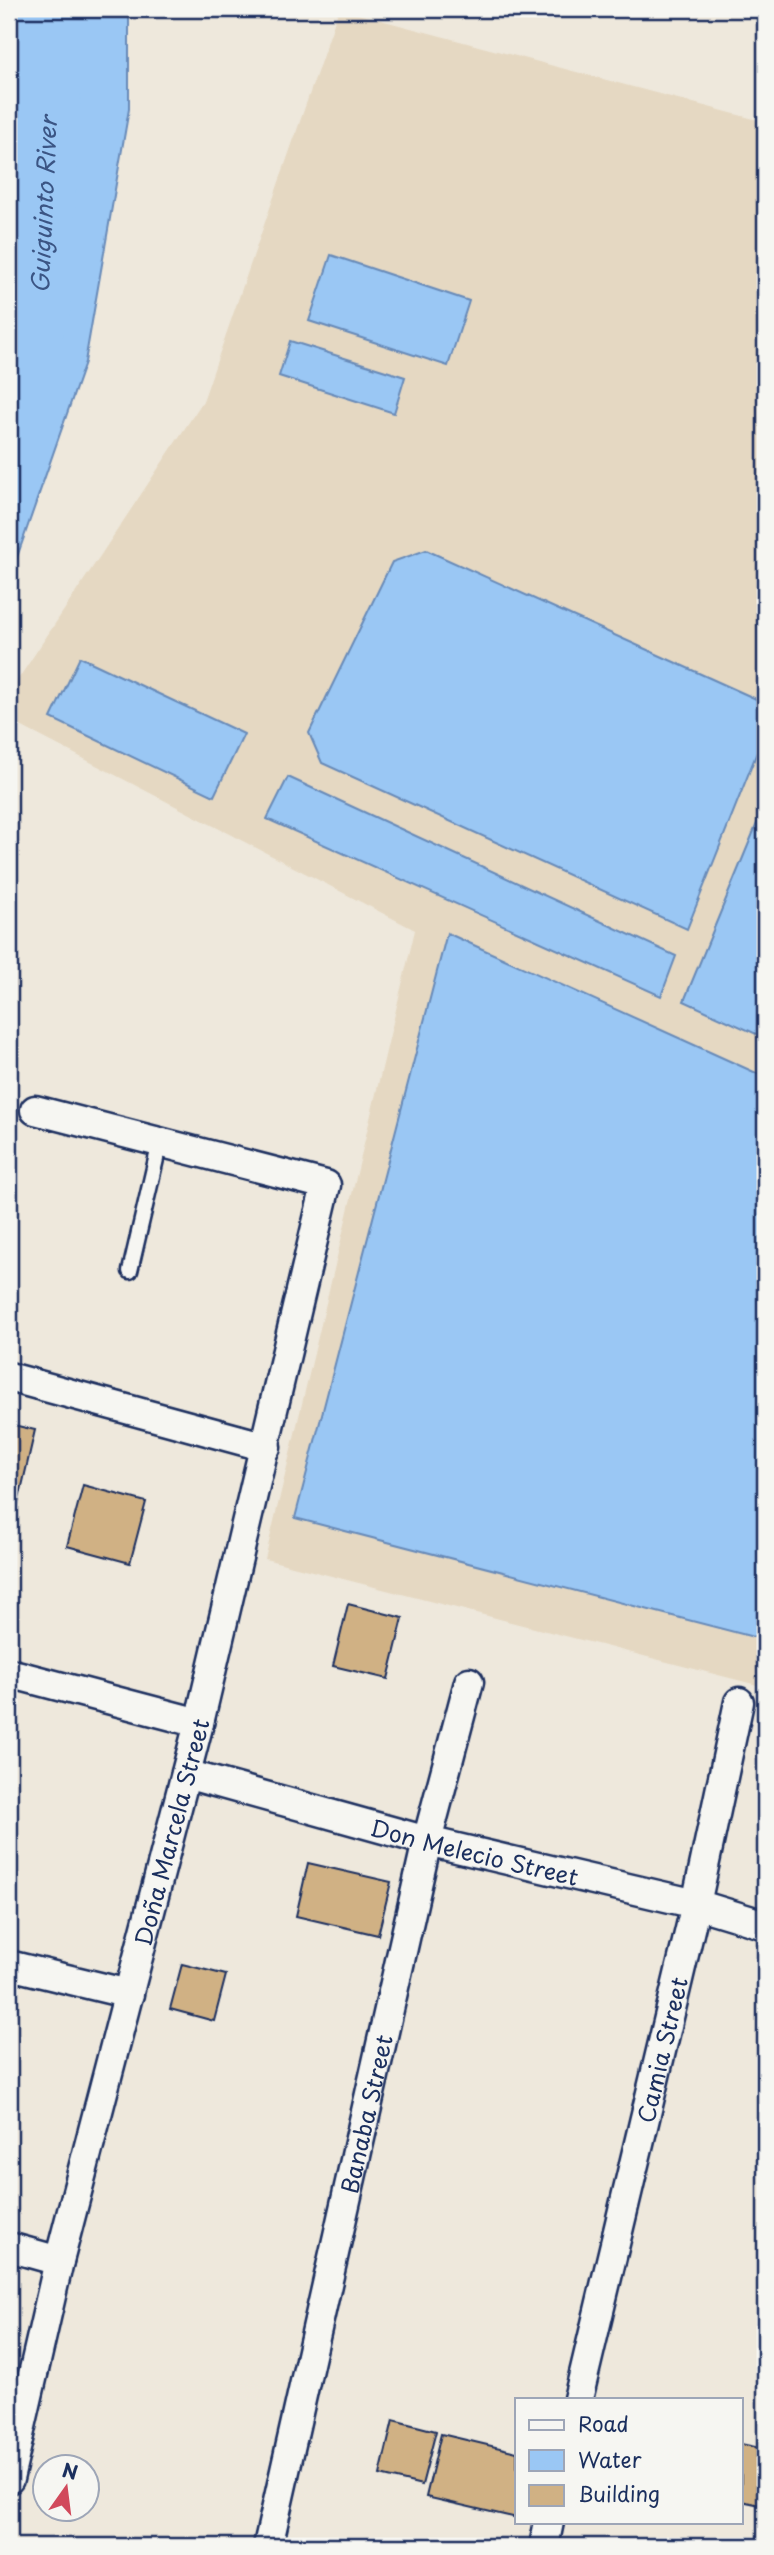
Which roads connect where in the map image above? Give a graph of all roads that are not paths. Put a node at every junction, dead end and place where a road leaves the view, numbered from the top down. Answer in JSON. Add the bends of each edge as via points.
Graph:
{"nodes":[{"id":1,"x":35,"y":1110,"type":"dead end"},
{"id":2,"x":160,"y":1142,"type":"junction"},
{"id":3,"x":130,"y":1271,"type":"dead end"},
{"id":4,"x":9,"y":1377,"type":"edge"},
{"id":5,"x":266,"y":1447,"type":"junction"},
{"id":6,"x":9,"y":1674,"type":"edge"},
{"id":7,"x":469,"y":1682,"type":"dead end"},
{"id":8,"x":739,"y":1702,"type":"dead end"},
{"id":9,"x":199,"y":1723,"type":"junction"},
{"id":10,"x":186,"y":1774,"type":"junction"},
{"id":11,"x":427,"y":1840,"type":"junction"},
{"id":12,"x":696,"y":1904,"type":"junction"},
{"id":13,"x":765,"y":1924,"type":"edge"},
{"id":14,"x":9,"y":1965,"type":"edge"},
{"id":15,"x":129,"y":1994,"type":"junction"},
{"id":16,"x":9,"y":2247,"type":"edge"},
{"id":17,"x":59,"y":2261,"type":"junction"},
{"id":18,"x":578,"y":2398,"type":"edge"},
{"id":19,"x":9,"y":2479,"type":"edge"},
{"id":20,"x":550,"y":2524,"type":"edge"},
{"id":21,"x":268,"y":2546,"type":"edge"},
{"id":22,"x":544,"y":2546,"type":"edge"}],
"edges":[{"from":1,"to":2,"type":"street"},
{"from":2,"to":3,"type":"lane"},
{"from":2,"to":5,"type":"street","name":"Doña Marcela Street","via":[[326,1185]]},
{"from":4,"to":5,"type":"street"},
{"from":5,"to":9,"type":"street","name":"Doña Marcela Street"},
{"from":6,"to":9,"type":"street"},
{"from":7,"to":11,"type":"street","name":"Banaba Street"},
{"from":8,"to":12,"type":"street","name":"Camia Street"},
{"from":9,"to":10,"type":"street","name":"Doña Marcela Street"},
{"from":10,"to":11,"type":"street","name":"Don Melecio Street"},
{"from":10,"to":15,"type":"street","name":"Doña Marcela Street"},
{"from":11,"to":12,"type":"street","name":"Don Melecio Street"},
{"from":11,"to":21,"type":"street","name":"Banaba Street"},
{"from":12,"to":13,"type":"street","name":"Don Melecio Street"},
{"from":12,"to":18,"type":"street","name":"Camia Street"},
{"from":14,"to":15,"type":"street"},
{"from":15,"to":17,"type":"street","name":"Doña Marcela Street"},
{"from":16,"to":17,"type":"street"},
{"from":17,"to":19,"type":"street","name":"Doña Marcela Street"},
{"from":20,"to":22,"type":"street"}]}
